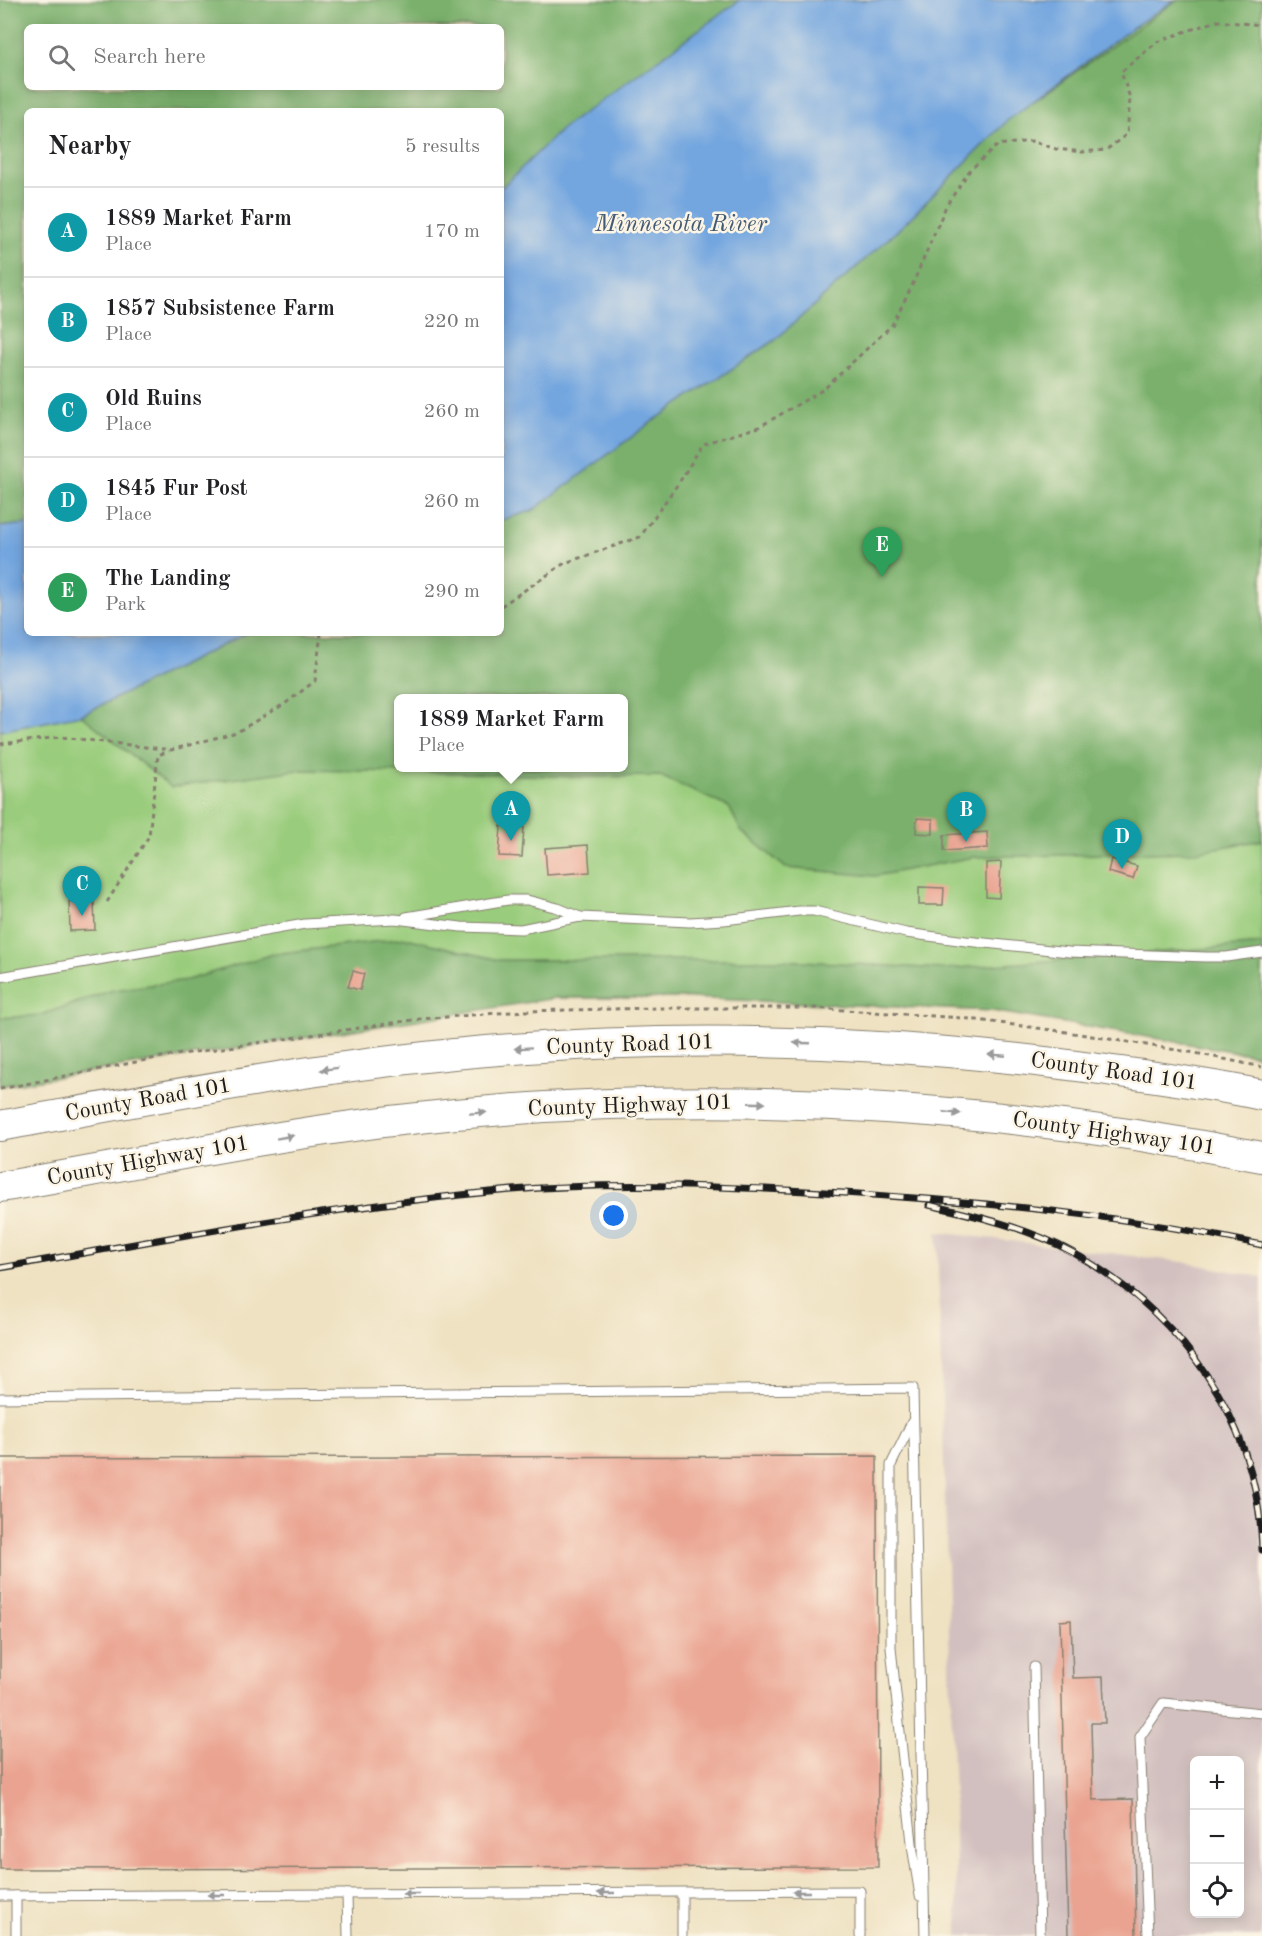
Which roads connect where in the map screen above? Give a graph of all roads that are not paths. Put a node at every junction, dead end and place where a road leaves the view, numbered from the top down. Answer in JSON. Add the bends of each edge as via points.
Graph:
{"nodes":[{"id":1,"x":580,"y":917,"type":"junction"},
{"id":2,"x":395,"y":919,"type":"junction"},
{"id":3,"x":1262,"y":952,"type":"edge"},
{"id":4,"x":0,"y":977,"type":"edge"},
{"id":5,"x":1262,"y":1095,"type":"edge"},
{"id":6,"x":0,"y":1126,"type":"edge"},
{"id":7,"x":1262,"y":1157,"type":"edge"},
{"id":8,"x":0,"y":1187,"type":"edge"},
{"id":9,"x":0,"y":1398,"type":"edge"},
{"id":10,"x":914,"y":1419,"type":"junction"},
{"id":11,"x":1034,"y":1667,"type":"dead end"},
{"id":12,"x":1262,"y":1713,"type":"edge"},
{"id":13,"x":682,"y":1893,"type":"junction"},
{"id":14,"x":347,"y":1894,"type":"junction"},
{"id":15,"x":0,"y":1896,"type":"edge"},
{"id":16,"x":16,"y":1896,"type":"junction"},
{"id":17,"x":926,"y":1934,"type":"edge"},
{"id":18,"x":16,"y":1936,"type":"edge"},
{"id":19,"x":348,"y":1936,"type":"edge"},
{"id":20,"x":682,"y":1936,"type":"edge"},
{"id":21,"x":860,"y":1936,"type":"edge"},
{"id":22,"x":1040,"y":1936,"type":"edge"},
{"id":23,"x":1148,"y":1936,"type":"edge"}],
"edges":[{"from":1,"to":2,"type":"lane","via":[[521,929]]},
{"from":1,"to":2,"type":"lane","via":[[527,900],[508,900]]},
{"from":1,"to":3,"type":"lane","via":[[690,922],[814,911],[906,933],[1069,952],[1206,957]]},
{"from":2,"to":4,"type":"lane","via":[[305,924]]},
{"from":5,"to":6,"type":"main road","name":"County Road 101","one_way":true,"via":[[1186,1081],[916,1048],[680,1041],[498,1050],[317,1070]]},
{"from":8,"to":7,"type":"main road","name":"County Highway 101","one_way":true,"via":[[383,1122],[532,1108],[646,1103],[832,1105],[978,1115],[1146,1136]]},
{"from":9,"to":10,"type":"lane","via":[[914,1388]]},
{"from":10,"to":17,"type":"lane"},
{"from":10,"to":17,"type":"lane","via":[[891,1465],[891,1648]]},
{"from":11,"to":22,"type":"lane"},
{"from":12,"to":23,"type":"lane","via":[[1163,1702],[1140,1737]]},
{"from":13,"to":14,"type":"lane","one_way":true},
{"from":13,"to":20,"type":"lane"},
{"from":21,"to":13,"type":"lane","one_way":true,"via":[[860,1892]]},
{"from":14,"to":16,"type":"lane","one_way":true},
{"from":14,"to":19,"type":"lane"},
{"from":15,"to":16,"type":"lane"},
{"from":16,"to":18,"type":"lane"}]}
